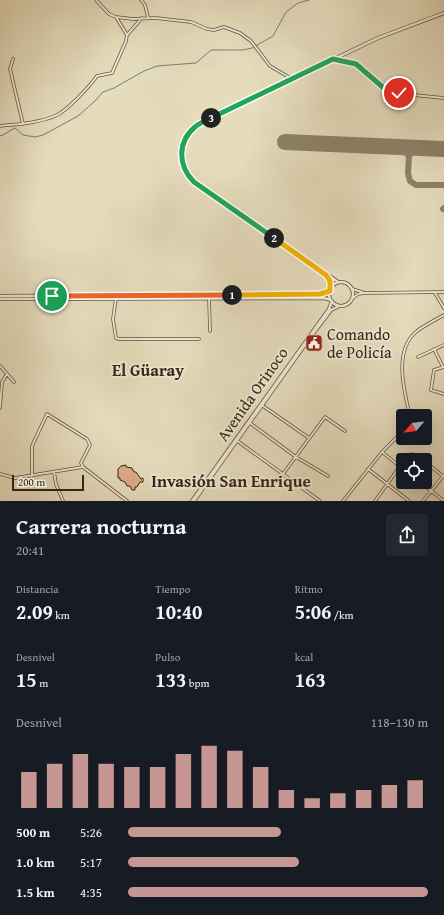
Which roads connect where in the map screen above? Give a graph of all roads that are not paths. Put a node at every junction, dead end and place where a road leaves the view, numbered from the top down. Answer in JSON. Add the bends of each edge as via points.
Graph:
{"nodes":[{"id":1,"x":96,"y":0,"type":"edge"},
{"id":2,"x":141,"y":0,"type":"edge"},
{"id":3,"x":444,"y":13,"type":"edge"},
{"id":4,"x":116,"y":17,"type":"junction"},
{"id":5,"x":142,"y":18,"type":"junction"},
{"id":6,"x":148,"y":18,"type":"junction"},
{"id":7,"x":127,"y":35,"type":"junction"},
{"id":8,"x":13,"y":58,"type":"dead end"},
{"id":9,"x":333,"y":59,"type":"junction"},
{"id":10,"x":292,"y":79,"type":"junction"},
{"id":11,"x":444,"y":98,"type":"edge"},
{"id":12,"x":23,"y":124,"type":"junction"},
{"id":13,"x":0,"y":126,"type":"edge"},
{"id":14,"x":326,"y":275,"type":"junction"},
{"id":15,"x":338,"y":282,"type":"junction"},
{"id":16,"x":330,"y":289,"type":"junction"},
{"id":17,"x":352,"y":289,"type":"junction"},
{"id":18,"x":444,"y":292,"type":"edge"},
{"id":19,"x":365,"y":293,"type":"junction"},
{"id":20,"x":435,"y":293,"type":"junction"},
{"id":21,"x":0,"y":298,"type":"edge"},
{"id":22,"x":116,"y":298,"type":"junction"},
{"id":23,"x":209,"y":298,"type":"junction"},
{"id":24,"x":353,"y":298,"type":"junction"},
{"id":25,"x":331,"y":300,"type":"junction"},
{"id":26,"x":338,"y":306,"type":"junction"},
{"id":27,"x":444,"y":308,"type":"edge"},
{"id":28,"x":444,"y":315,"type":"edge"},
{"id":29,"x":210,"y":330,"type":"dead end"},
{"id":30,"x":199,"y":339,"type":"dead end"},
{"id":31,"x":444,"y":345,"type":"edge"},
{"id":32,"x":434,"y":349,"type":"junction"},
{"id":33,"x":418,"y":357,"type":"dead end"},
{"id":34,"x":0,"y":366,"type":"edge"},
{"id":35,"x":443,"y":367,"type":"edge"},
{"id":36,"x":6,"y":374,"type":"junction"},
{"id":37,"x":14,"y":382,"type":"dead end"},
{"id":38,"x":444,"y":394,"type":"edge"},
{"id":39,"x":263,"y":406,"type":"junction"},
{"id":40,"x":0,"y":408,"type":"edge"},
{"id":41,"x":408,"y":409,"type":"edge"},
{"id":42,"x":250,"y":423,"type":"junction"},
{"id":43,"x":345,"y":431,"type":"dead end"},
{"id":44,"x":309,"y":438,"type":"junction"},
{"id":45,"x":396,"y":438,"type":"edge"},
{"id":46,"x":236,"y":440,"type":"junction"},
{"id":47,"x":382,"y":452,"type":"junction"},
{"id":48,"x":296,"y":457,"type":"junction"},
{"id":49,"x":396,"y":463,"type":"edge"},
{"id":50,"x":83,"y":467,"type":"junction"},
{"id":51,"x":432,"y":467,"type":"edge"},
{"id":52,"x":368,"y":469,"type":"junction"},
{"id":53,"x":54,"y":472,"type":"junction"},
{"id":54,"x":396,"y":472,"type":"edge"},
{"id":55,"x":283,"y":474,"type":"junction"},
{"id":56,"x":0,"y":475,"type":"edge"},
{"id":57,"x":32,"y":476,"type":"junction"},
{"id":58,"x":328,"y":476,"type":"dead end"},
{"id":59,"x":443,"y":476,"type":"edge"},
{"id":60,"x":387,"y":484,"type":"junction"},
{"id":61,"x":431,"y":490,"type":"junction"},
{"id":62,"x":444,"y":500,"type":"edge"},
{"id":63,"x":63,"y":501,"type":"edge"},
{"id":64,"x":127,"y":501,"type":"edge"},
{"id":65,"x":193,"y":501,"type":"edge"},
{"id":66,"x":320,"y":501,"type":"edge"},
{"id":67,"x":343,"y":501,"type":"edge"},
{"id":68,"x":375,"y":501,"type":"edge"},
{"id":69,"x":408,"y":501,"type":"edge"},
{"id":70,"x":423,"y":501,"type":"edge"}],
"edges":[{"from":1,"to":4,"type":"street","via":[[109,14]]},
{"from":2,"to":6,"type":"street"},
{"from":3,"to":9,"type":"street","via":[[378,38]]},
{"from":4,"to":5,"type":"street"},
{"from":4,"to":7,"type":"street"},
{"from":5,"to":6,"type":"street"},
{"from":5,"to":7,"type":"street"},
{"from":6,"to":10,"type":"street","via":[[191,22],[206,29],[224,28],[240,33],[251,41],[270,66]]},
{"from":7,"to":12,"type":"street","via":[[112,73],[97,76],[86,91],[56,116]]},
{"from":8,"to":12,"type":"street","via":[[10,69]]},
{"from":9,"to":10,"type":"street"},
{"from":9,"to":11,"type":"street","via":[[356,64],[393,93]]},
{"from":10,"to":14,"type":"street","via":[[196,125],[184,141],[181,157],[185,172],[194,182]]},
{"from":12,"to":13,"type":"street"},
{"from":14,"to":15,"type":"street"},
{"from":14,"to":16,"type":"street"},
{"from":15,"to":16,"type":"street"},
{"from":15,"to":17,"type":"street","via":[[346,283]]},
{"from":16,"to":21,"type":"street","via":[[324,294]]},
{"from":16,"to":25,"type":"street"},
{"from":17,"to":19,"type":"street"},
{"from":17,"to":24,"type":"street"},
{"from":18,"to":20,"type":"street"},
{"from":19,"to":20,"type":"street"},
{"from":19,"to":24,"type":"street"},
{"from":20,"to":27,"type":"street"},
{"from":21,"to":22,"type":"street"},
{"from":22,"to":23,"type":"street"},
{"from":22,"to":30,"type":"street","via":[[116,338]]},
{"from":23,"to":25,"type":"street"},
{"from":23,"to":29,"type":"street"},
{"from":24,"to":26,"type":"street","via":[[348,304]]},
{"from":25,"to":26,"type":"street"},
{"from":25,"to":46,"type":"street","name":"Avenida Orinoco","via":[[329,309]]},
{"from":26,"to":39,"type":"street","name":"Avenida Orinoco","via":[[331,310]]},
{"from":28,"to":41,"type":"street","via":[[417,331],[406,348],[402,382]]},
{"from":31,"to":32,"type":"street"},
{"from":32,"to":33,"type":"street"},
{"from":32,"to":35,"type":"street"},
{"from":34,"to":36,"type":"street"},
{"from":35,"to":38,"type":"street","via":[[434,370],[431,390]]},
{"from":36,"to":37,"type":"street"},
{"from":36,"to":40,"type":"street","via":[[2,382]]},
{"from":39,"to":42,"type":"street","name":"Avenida Orinoco"},
{"from":39,"to":44,"type":"street"},
{"from":42,"to":46,"type":"street","name":"Avenida Orinoco"},
{"from":42,"to":48,"type":"street"},
{"from":43,"to":44,"type":"street","via":[[325,417]]},
{"from":44,"to":48,"type":"street"},
{"from":45,"to":47,"type":"street"},
{"from":46,"to":55,"type":"street"},
{"from":46,"to":65,"type":"street","name":"Avenida Orinoco"},
{"from":47,"to":49,"type":"street"},
{"from":47,"to":52,"type":"street"},
{"from":48,"to":55,"type":"street"},
{"from":48,"to":58,"type":"street"},
{"from":50,"to":53,"type":"street"},
{"from":50,"to":57,"type":"street","via":[[81,462],[90,445],[87,439],[47,414],[32,446]]},
{"from":50,"to":64,"type":"street"},
{"from":51,"to":59,"type":"street"},
{"from":52,"to":60,"type":"street"},
{"from":52,"to":67,"type":"street"},
{"from":53,"to":57,"type":"street"},
{"from":53,"to":63,"type":"street"},
{"from":54,"to":60,"type":"street"},
{"from":55,"to":66,"type":"street"},
{"from":56,"to":57,"type":"street","via":[[15,478]]},
{"from":59,"to":61,"type":"street"},
{"from":60,"to":68,"type":"street"},
{"from":60,"to":69,"type":"street"},
{"from":61,"to":62,"type":"street"},
{"from":61,"to":70,"type":"street"}]}
